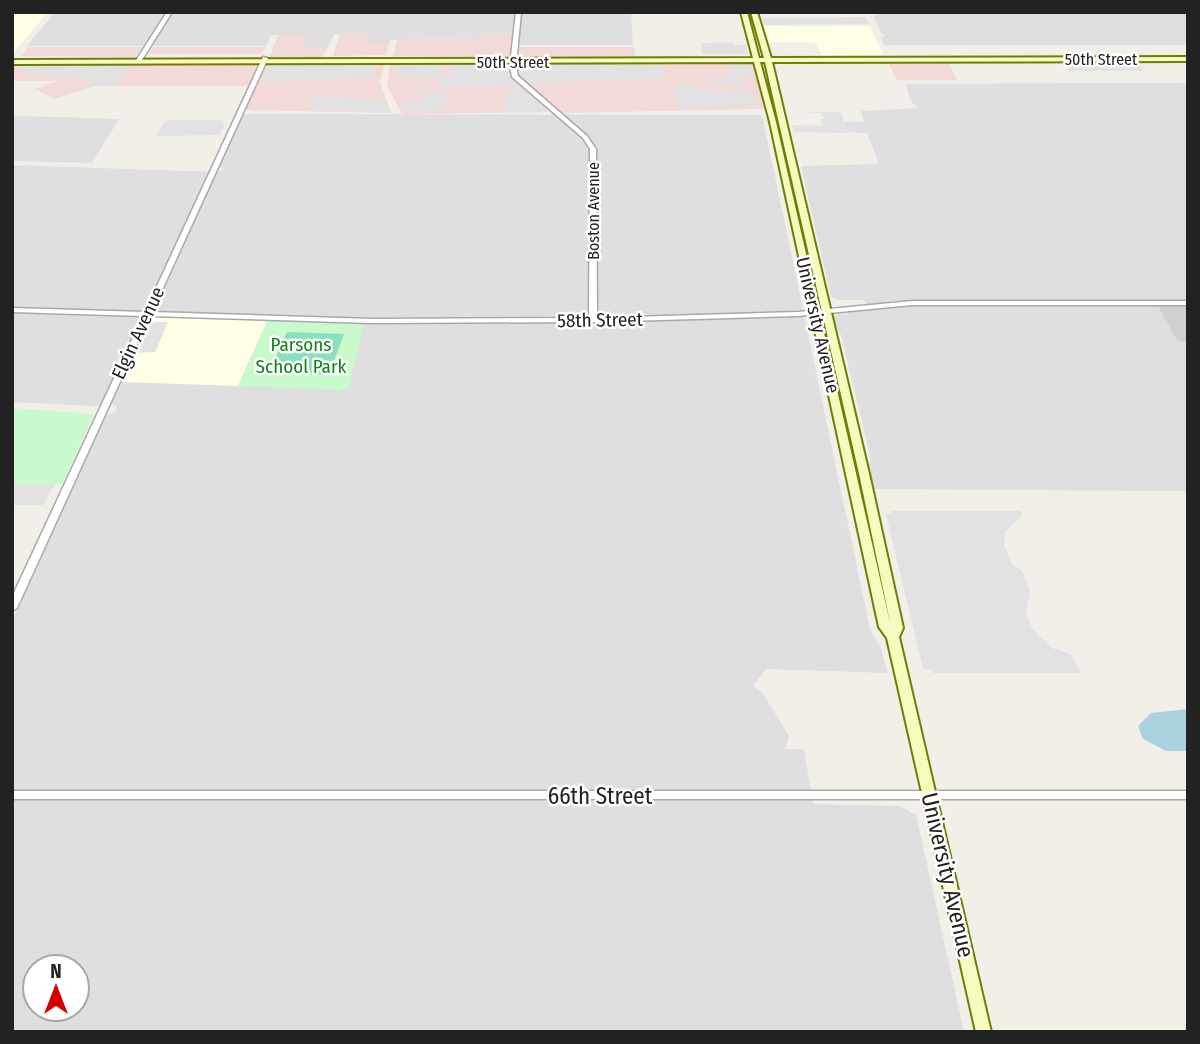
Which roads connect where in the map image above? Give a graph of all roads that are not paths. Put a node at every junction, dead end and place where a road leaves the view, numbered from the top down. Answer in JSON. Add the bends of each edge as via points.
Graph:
{"nodes":[{"id":1,"x":170,"y":12,"type":"edge"},
{"id":2,"x":519,"y":12,"type":"edge"},
{"id":3,"x":750,"y":13,"type":"edge"},
{"id":4,"x":763,"y":59,"type":"junction"},
{"id":5,"x":1188,"y":59,"type":"edge"},
{"id":6,"x":12,"y":60,"type":"edge"},
{"id":7,"x":139,"y":60,"type":"junction"},
{"id":8,"x":264,"y":60,"type":"junction"},
{"id":9,"x":513,"y":60,"type":"junction"},
{"id":10,"x":1188,"y":303,"type":"edge"},
{"id":11,"x":12,"y":310,"type":"edge"},
{"id":12,"x":821,"y":313,"type":"junction"},
{"id":13,"x":147,"y":314,"type":"junction"},
{"id":14,"x":593,"y":320,"type":"junction"},
{"id":15,"x":12,"y":608,"type":"edge"},
{"id":16,"x":12,"y":795,"type":"edge"},
{"id":17,"x":1188,"y":795,"type":"edge"},
{"id":18,"x":930,"y":796,"type":"junction"},
{"id":19,"x":984,"y":1032,"type":"edge"}],
"edges":[{"from":1,"to":7,"type":"street"},
{"from":2,"to":9,"type":"street"},
{"from":3,"to":4,"type":"main road","name":"University Avenue"},
{"from":4,"to":5,"type":"main road","name":"50th Street"},
{"from":4,"to":9,"type":"main road","name":"50th Street"},
{"from":4,"to":12,"type":"main road","name":"University Avenue"},
{"from":6,"to":7,"type":"main road","name":"50th Street"},
{"from":7,"to":8,"type":"main road","name":"50th Street"},
{"from":8,"to":9,"type":"main road","name":"50th Street"},
{"from":8,"to":13,"type":"street","name":"Elgin Avenue"},
{"from":9,"to":14,"type":"street","name":"Boston Avenue","via":[[517,80],[592,146]]},
{"from":10,"to":12,"type":"street","name":"58th Street","via":[[912,303]]},
{"from":11,"to":13,"type":"street","name":"58th Street"},
{"from":12,"to":14,"type":"street","name":"58th Street"},
{"from":12,"to":18,"type":"main road","name":"University Avenue","via":[[884,627],[893,637]]},
{"from":13,"to":14,"type":"street","name":"58th Street","via":[[370,321]]},
{"from":13,"to":15,"type":"street","name":"Elgin Avenue"},
{"from":16,"to":18,"type":"street","name":"66th Street"},
{"from":17,"to":18,"type":"street","name":"66th Street"},
{"from":18,"to":19,"type":"main road","name":"University Avenue"}]}
